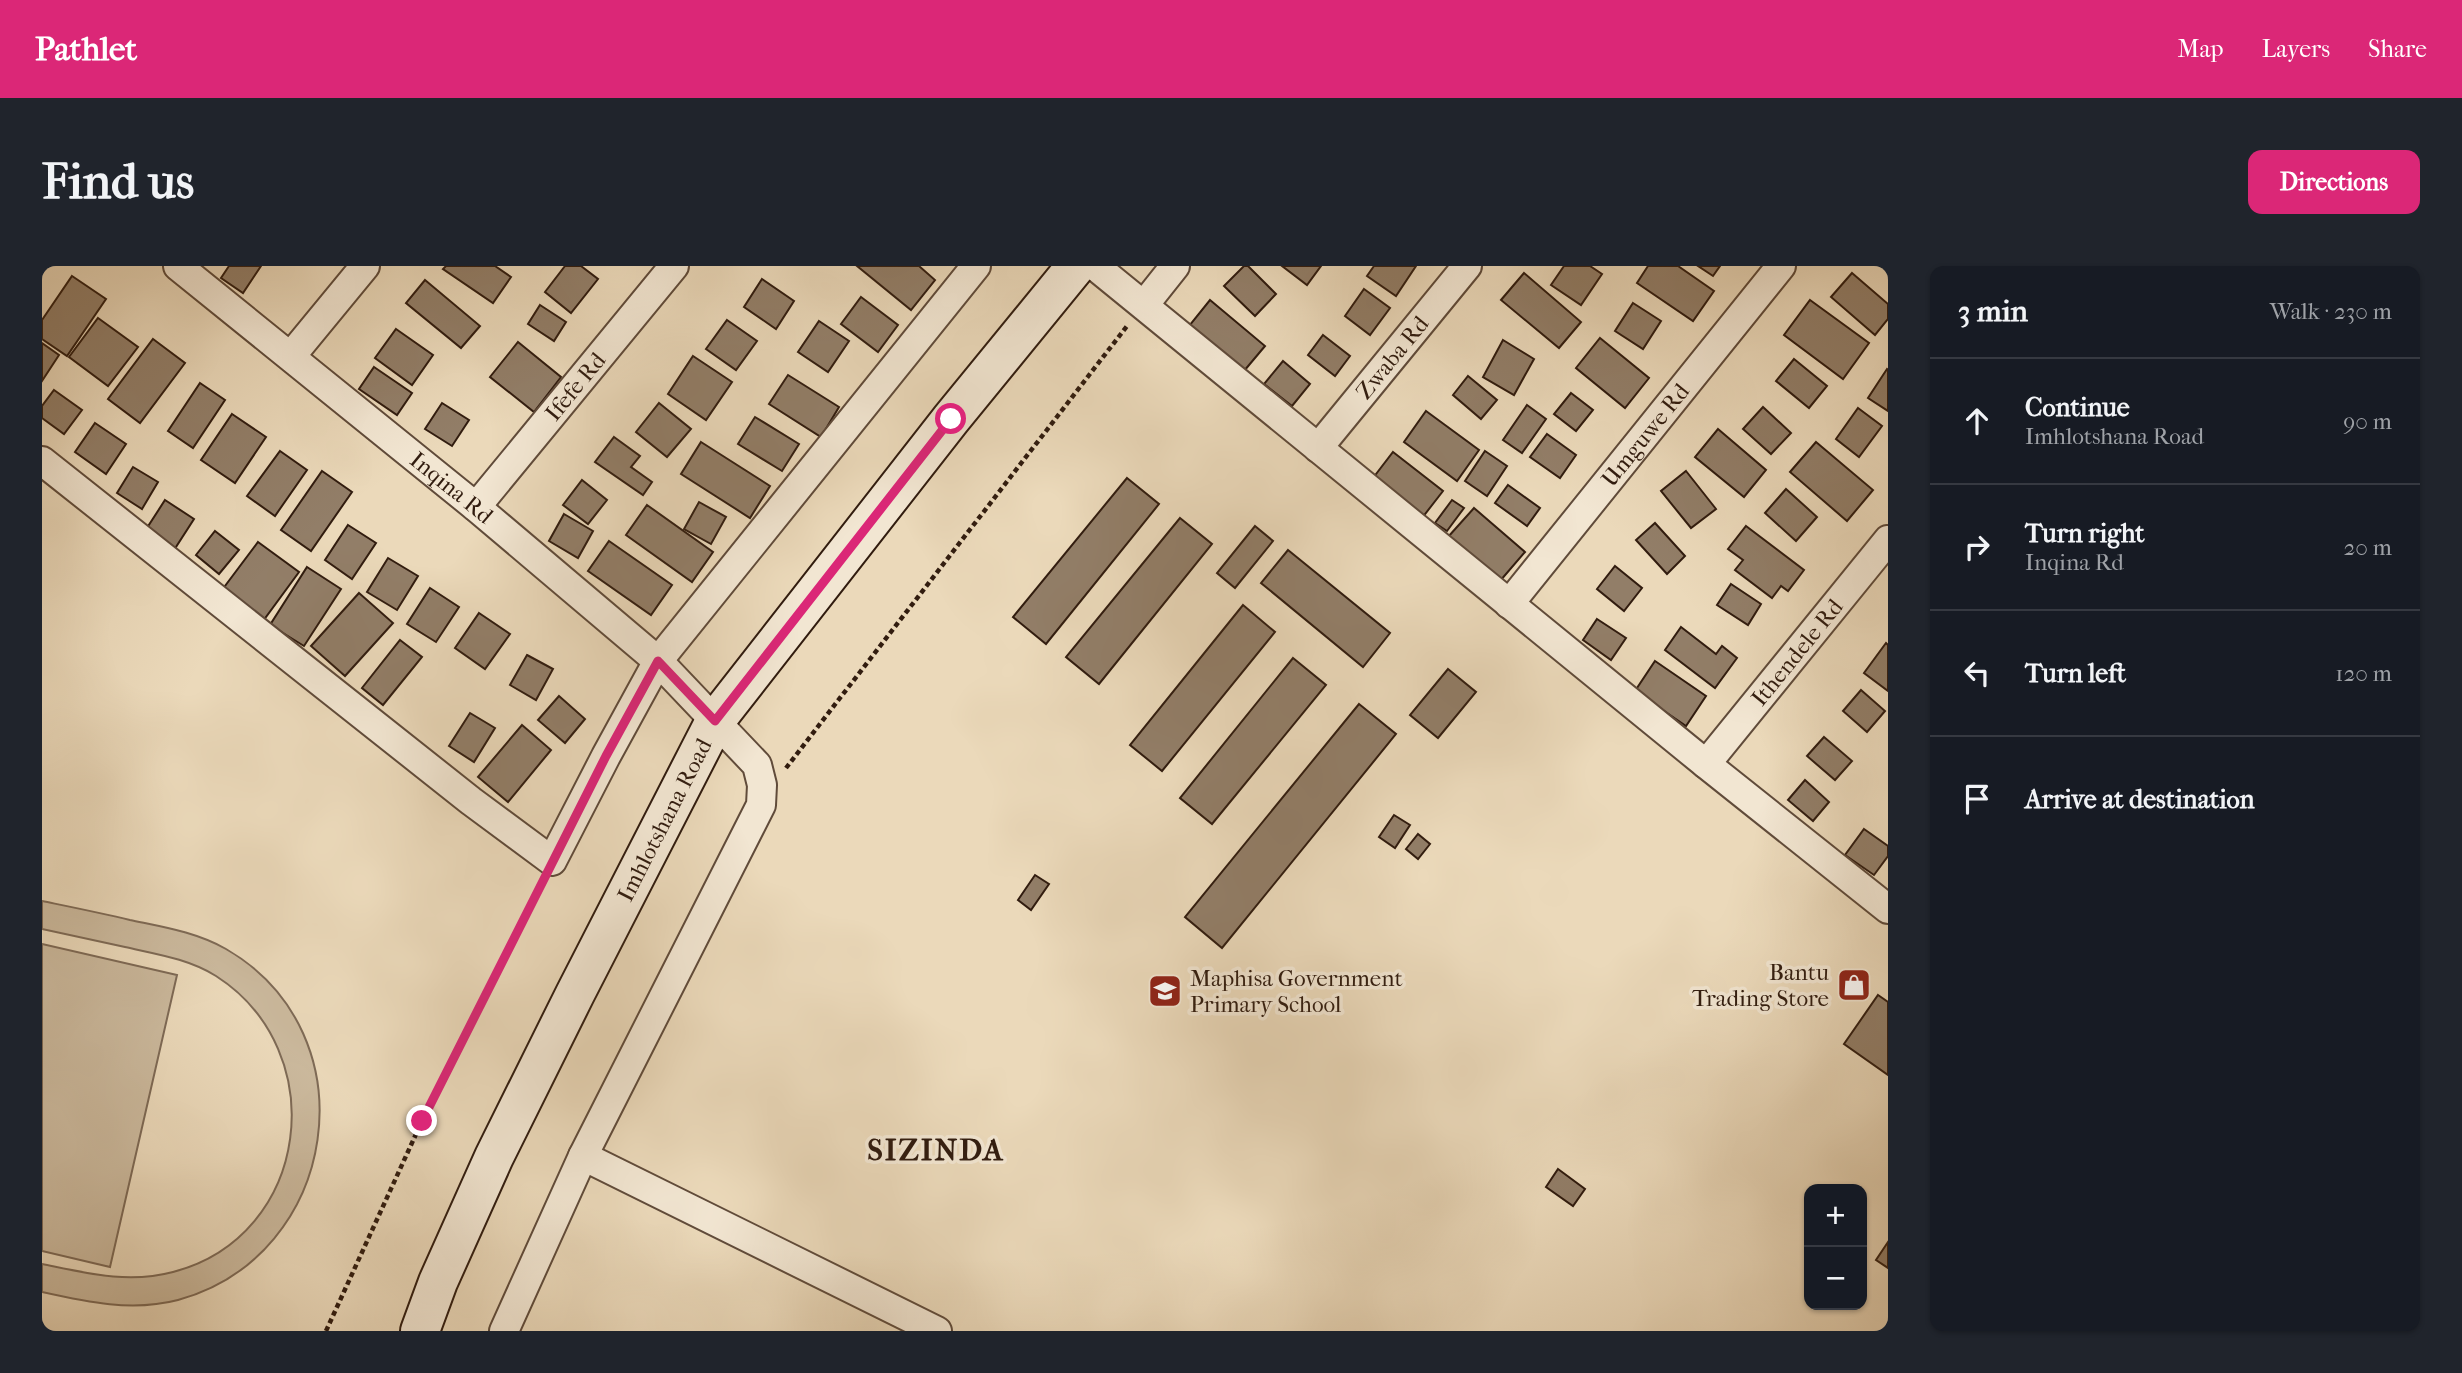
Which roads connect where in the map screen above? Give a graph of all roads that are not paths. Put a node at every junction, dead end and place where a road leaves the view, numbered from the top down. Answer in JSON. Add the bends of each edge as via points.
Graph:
{"nodes":[{"id":1,"x":178,"y":266,"type":"edge"},
{"id":2,"x":365,"y":266,"type":"edge"},
{"id":3,"x":674,"y":266,"type":"edge"},
{"id":4,"x":976,"y":266,"type":"edge"},
{"id":5,"x":1076,"y":266,"type":"edge"},
{"id":6,"x":1095,"y":266,"type":"edge"},
{"id":7,"x":1175,"y":266,"type":"edge"},
{"id":8,"x":1467,"y":266,"type":"edge"},
{"id":9,"x":1781,"y":266,"type":"edge"},
{"id":10,"x":1144,"y":305,"type":"junction"},
{"id":11,"x":291,"y":356,"type":"junction"},
{"id":12,"x":1318,"y":448,"type":"junction"},
{"id":13,"x":42,"y":461,"type":"edge"},
{"id":14,"x":476,"y":507,"type":"junction"},
{"id":15,"x":1888,"y":540,"type":"edge"},
{"id":16,"x":1509,"y":604,"type":"junction"},
{"id":17,"x":658,"y":661,"type":"junction"},
{"id":18,"x":715,"y":721,"type":"junction"},
{"id":19,"x":1706,"y":764,"type":"junction"},
{"id":20,"x":1888,"y":909,"type":"edge"},
{"id":21,"x":583,"y":1156,"type":"junction"},
{"id":22,"x":420,"y":1331,"type":"edge"},
{"id":23,"x":504,"y":1331,"type":"edge"},
{"id":24,"x":937,"y":1331,"type":"edge"}],
"edges":[{"from":1,"to":11,"type":"street","name":"Inqina Rd"},
{"from":2,"to":11,"type":"street"},
{"from":3,"to":14,"type":"street","name":"Ifefe Rd"},
{"from":4,"to":17,"type":"street"},
{"from":5,"to":18,"type":"street","name":"Imhlotshana Road"},
{"from":6,"to":10,"type":"street"},
{"from":7,"to":10,"type":"street"},
{"from":8,"to":12,"type":"street","name":"Zwaba Rd"},
{"from":9,"to":16,"type":"street","name":"Umguwe Rd"},
{"from":10,"to":12,"type":"street"},
{"from":11,"to":14,"type":"street","name":"Inqina Rd"},
{"from":12,"to":16,"type":"street"},
{"from":13,"to":17,"type":"street","via":[[552,861]]},
{"from":14,"to":17,"type":"street","name":"Inqina Rd"},
{"from":15,"to":19,"type":"street","name":"Ithendele Rd"},
{"from":16,"to":19,"type":"street"},
{"from":17,"to":18,"type":"street","name":"Inqina Rd"},
{"from":18,"to":21,"type":"street","name":"Inqina Rd","via":[[757,765],[761,805]]},
{"from":18,"to":22,"type":"street","name":"Imhlotshana Road","via":[[494,1157]]},
{"from":19,"to":20,"type":"street"},
{"from":21,"to":23,"type":"street"},
{"from":21,"to":24,"type":"street"}]}
